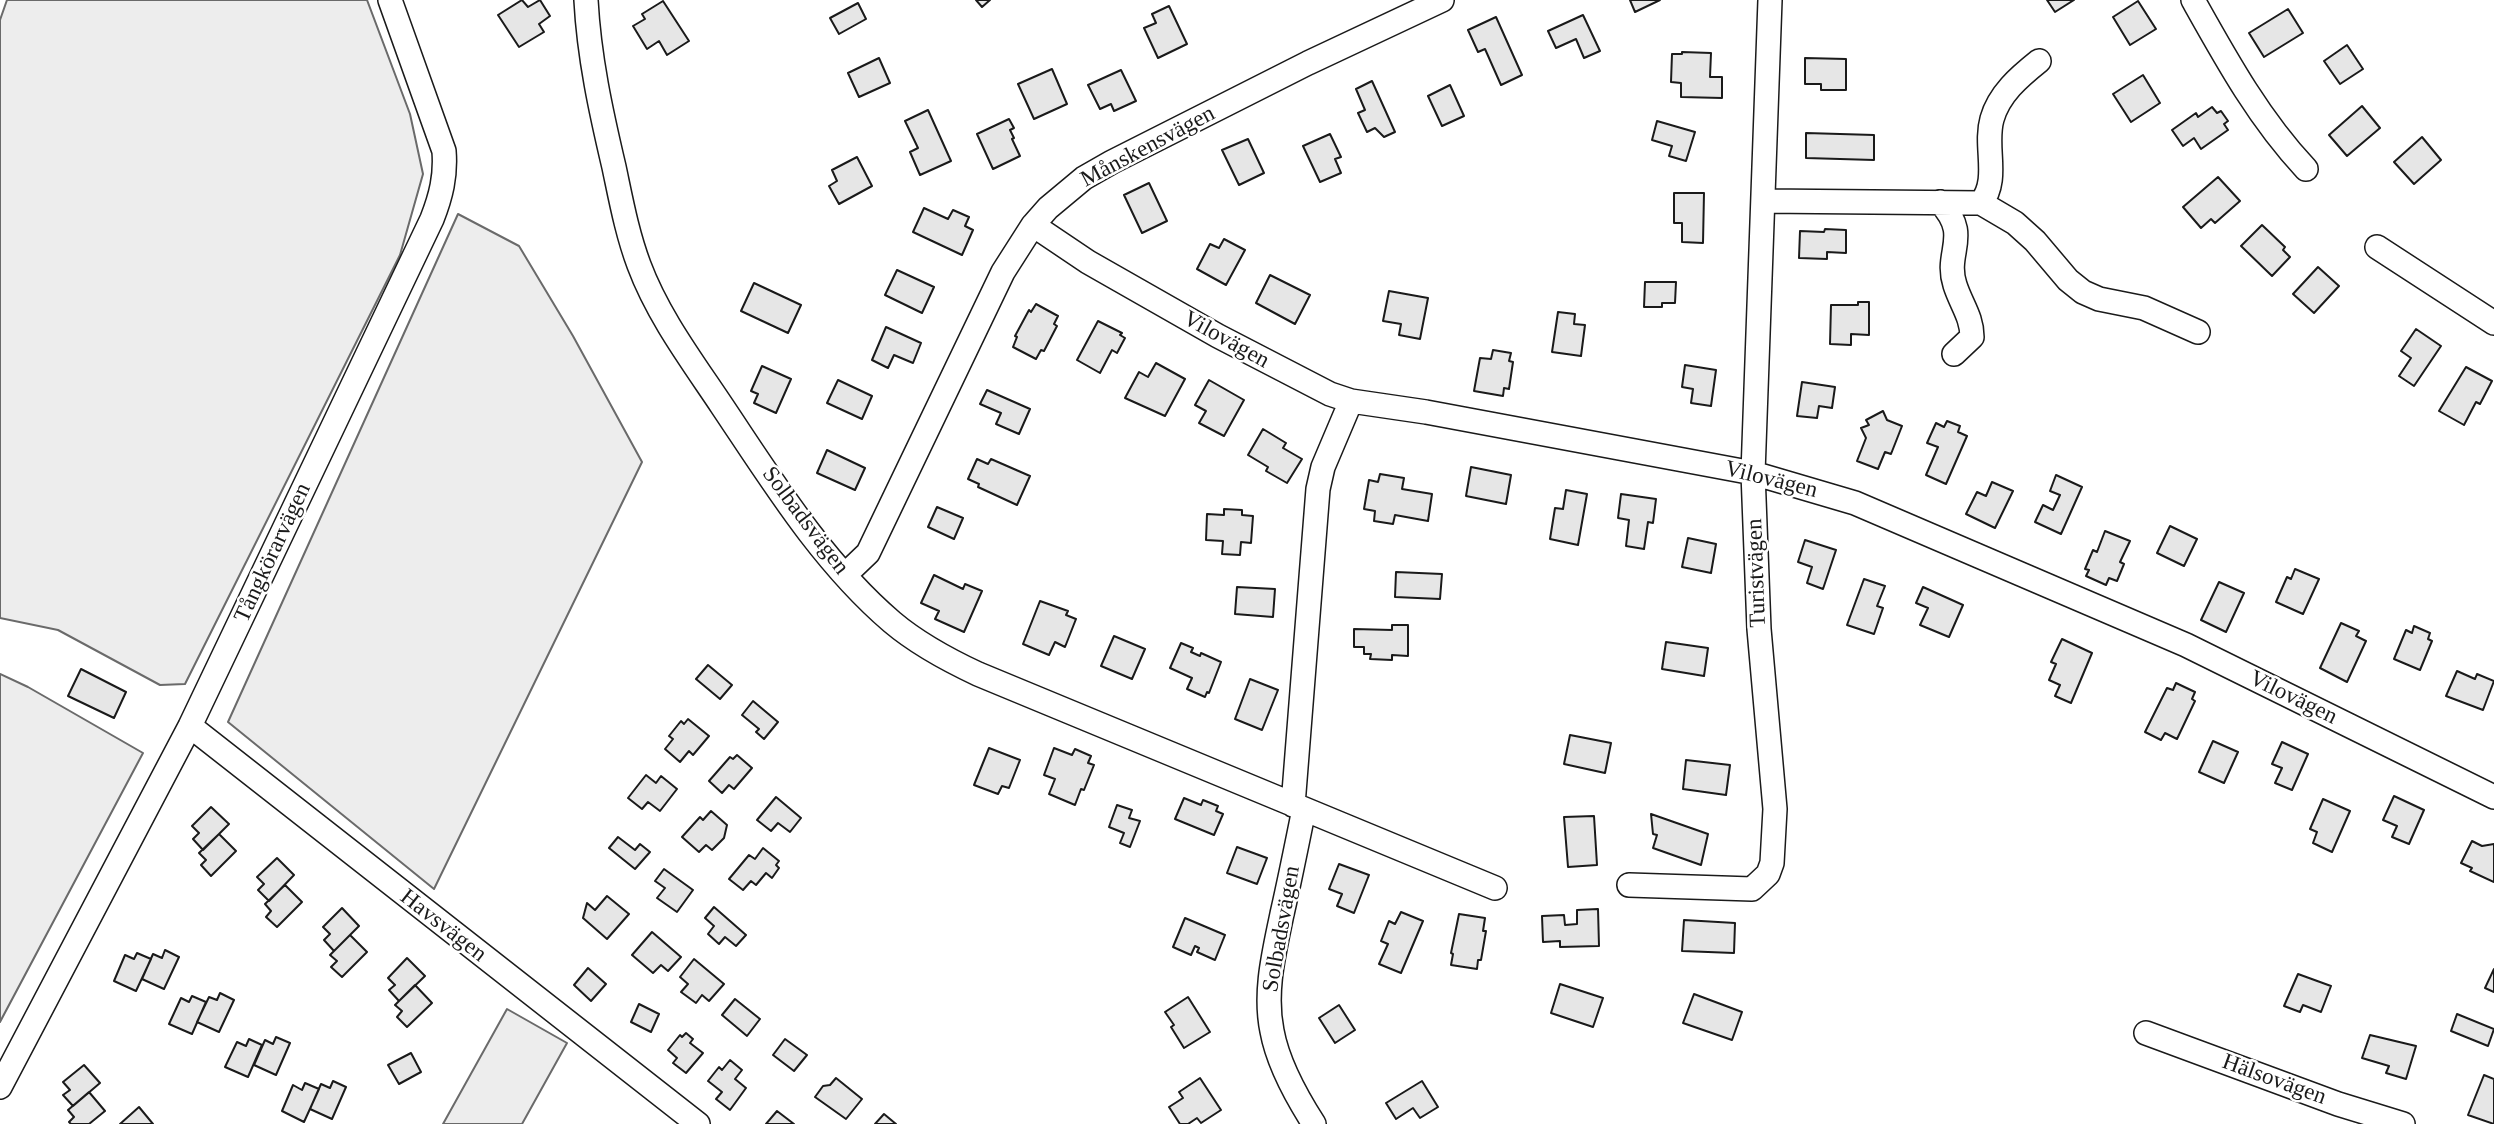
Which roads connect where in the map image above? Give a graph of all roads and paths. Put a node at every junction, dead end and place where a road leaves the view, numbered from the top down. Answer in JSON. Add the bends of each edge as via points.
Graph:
{"nodes":[{"id":1,"x":390,"y":0,"type":"edge"},
{"id":2,"x":586,"y":0,"type":"edge"},
{"id":3,"x":1442,"y":0,"type":"edge"},
{"id":4,"x":1769,"y":0,"type":"edge"},
{"id":5,"x":2193,"y":0,"type":"edge"},
{"id":6,"x":2039,"y":61,"type":"dead end"},
{"id":7,"x":2305,"y":169,"type":"dead end"},
{"id":8,"x":1763,"y":201,"type":"junction"},
{"id":9,"x":1940,"y":202,"type":"junction"},
{"id":10,"x":1981,"y":203,"type":"junction"},
{"id":11,"x":1033,"y":225,"type":"junction"},
{"id":12,"x":2377,"y":247,"type":"dead end"},
{"id":13,"x":2494,"y":323,"type":"edge"},
{"id":14,"x":2198,"y":332,"type":"dead end"},
{"id":15,"x":1954,"y":354,"type":"dead end"},
{"id":16,"x":1351,"y":401,"type":"junction"},
{"id":17,"x":1753,"y":473,"type":"junction"},
{"id":18,"x":845,"y":575,"type":"junction"},
{"id":19,"x":190,"y":726,"type":"junction"},
{"id":20,"x":2494,"y":797,"type":"edge"},
{"id":21,"x":1299,"y":807,"type":"junction"},
{"id":22,"x":1629,"y":885,"type":"dead end"},
{"id":23,"x":1495,"y":888,"type":"dead end"},
{"id":24,"x":2146,"y":1033,"type":"dead end"},
{"id":25,"x":0,"y":1087,"type":"edge"},
{"id":26,"x":698,"y":1124,"type":"edge"},
{"id":27,"x":1314,"y":1124,"type":"edge"},
{"id":28,"x":2403,"y":1124,"type":"edge"}],
"edges":[{"from":1,"to":19,"type":"street","name":"Tångkörarvägen","via":[[443,151],[442,193]]},
{"from":2,"to":18,"type":"street","name":"Solbadsvägen","via":[[592,61],[618,190],[653,298],[793,512]]},
{"from":3,"to":11,"type":"street","name":"Månskensvägen","via":[[1112,162],[1065,193]]},
{"from":4,"to":8,"type":"street","name":"Turistvägen"},
{"from":5,"to":7,"type":"street","via":[[2267,123]]},
{"from":6,"to":10,"type":"street","via":[[2003,96],[1992,119],[1989,193]]},
{"from":8,"to":9,"type":"street"},
{"from":8,"to":17,"type":"street","name":"Turistvägen"},
{"from":9,"to":10,"type":"street"},
{"from":9,"to":15,"type":"street","via":[[1955,223],[1953,275],[1972,325],[1972,337]]},
{"from":10,"to":14,"type":"street","via":[[2015,223],[2083,292],[2144,308]]},
{"from":11,"to":16,"type":"street","name":"Vilovägen","via":[[1217,337]]},
{"from":11,"to":18,"type":"street","name":"Månskensvägen","via":[[1003,272],[868,554]]},
{"from":12,"to":13,"type":"street"},
{"from":16,"to":17,"type":"street","name":"Vilovägen"},
{"from":16,"to":21,"type":"street","name":"Solbadsvägen","via":[[1318,489]]},
{"from":17,"to":20,"type":"street","name":"Vilovägen","via":[[1855,503],[2124,617]]},
{"from":17,"to":22,"type":"street","name":"Turistvägen","via":[[1759,629],[1775,809],[1772,863],[1768,874],[1752,889]]},
{"from":18,"to":21,"type":"street","name":"Solbadsvägen","via":[[893,623],[946,659]]},
{"from":19,"to":25,"type":"street","name":"Tångkörarvägen"},
{"from":19,"to":26,"type":"street","name":"Havsvägen"},
{"from":21,"to":23,"type":"street","name":"Solbadsvägen"},
{"from":21,"to":27,"type":"street","name":"Solbadsvägen","via":[[1272,963],[1269,1012],[1279,1058]]},
{"from":24,"to":28,"type":"street","name":"Hälsovägen"}]}
